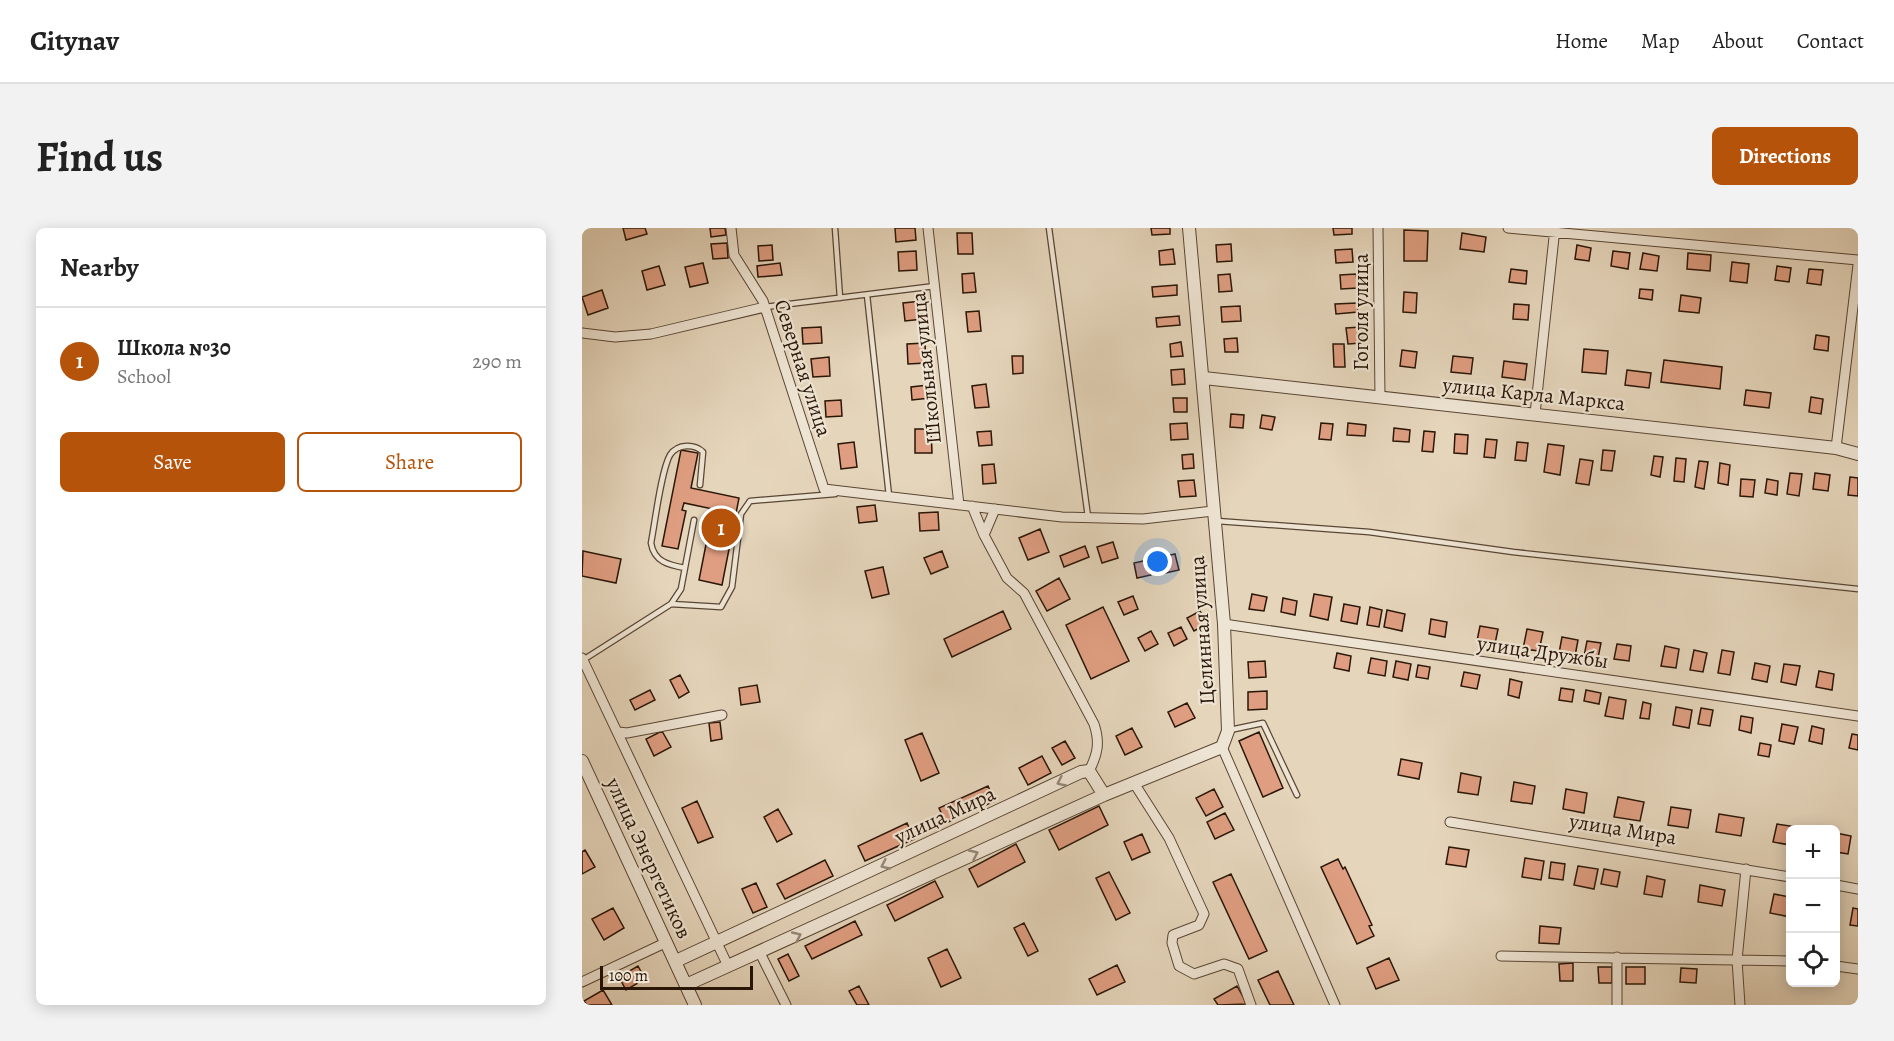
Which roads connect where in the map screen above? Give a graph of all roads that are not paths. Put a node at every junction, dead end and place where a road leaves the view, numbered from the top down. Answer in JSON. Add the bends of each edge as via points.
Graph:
{"nodes":[{"id":1,"x":731,"y":228,"type":"edge"},
{"id":2,"x":835,"y":228,"type":"edge"},
{"id":3,"x":928,"y":228,"type":"edge"},
{"id":4,"x":1049,"y":228,"type":"edge"},
{"id":5,"x":1190,"y":228,"type":"edge"},
{"id":6,"x":1378,"y":228,"type":"edge"},
{"id":7,"x":1508,"y":228,"type":"edge"},
{"id":8,"x":1646,"y":228,"type":"edge"},
{"id":9,"x":1555,"y":230,"type":"edge"},
{"id":10,"x":1642,"y":240,"type":"junction"},
{"id":11,"x":1858,"y":260,"type":"edge"},
{"id":12,"x":1858,"y":265,"type":"edge"},
{"id":13,"x":935,"y":286,"type":"junction"},
{"id":14,"x":867,"y":295,"type":"junction"},
{"id":15,"x":840,"y":298,"type":"junction"},
{"id":16,"x":765,"y":307,"type":"junction"},
{"id":17,"x":582,"y":333,"type":"edge"},
{"id":18,"x":1204,"y":378,"type":"junction"},
{"id":19,"x":1380,"y":397,"type":"junction"},
{"id":20,"x":1535,"y":414,"type":"junction"},
{"id":21,"x":1836,"y":448,"type":"junction"},
{"id":22,"x":1858,"y":454,"type":"edge"},
{"id":23,"x":700,"y":485,"type":"dead end"},
{"id":24,"x":853,"y":492,"type":"junction"},
{"id":25,"x":889,"y":496,"type":"junction"},
{"id":26,"x":959,"y":505,"type":"junction"},
{"id":27,"x":972,"y":506,"type":"junction"},
{"id":28,"x":994,"y":509,"type":"junction"},
{"id":29,"x":1214,"y":516,"type":"junction"},
{"id":30,"x":1088,"y":517,"type":"junction"},
{"id":31,"x":694,"y":520,"type":"dead end"},
{"id":32,"x":984,"y":535,"type":"junction"},
{"id":33,"x":685,"y":568,"type":"junction"},
{"id":34,"x":1858,"y":589,"type":"edge"},
{"id":35,"x":671,"y":604,"type":"junction"},
{"id":36,"x":1224,"y":624,"type":"junction"},
{"id":37,"x":582,"y":659,"type":"edge"},
{"id":38,"x":722,"y":715,"type":"dead end"},
{"id":39,"x":1858,"y":716,"type":"edge"},
{"id":40,"x":1228,"y":731,"type":"junction"},
{"id":41,"x":619,"y":732,"type":"junction"},
{"id":42,"x":1222,"y":747,"type":"junction"},
{"id":43,"x":582,"y":761,"type":"edge"},
{"id":44,"x":1089,"y":771,"type":"junction"},
{"id":45,"x":1134,"y":783,"type":"junction"},
{"id":46,"x":1104,"y":795,"type":"junction"},
{"id":47,"x":1297,"y":795,"type":"dead end"},
{"id":48,"x":1450,"y":822,"type":"dead end"},
{"id":49,"x":1746,"y":868,"type":"junction"},
{"id":50,"x":1786,"y":876,"type":"edge"},
{"id":51,"x":1840,"y":886,"type":"edge"},
{"id":52,"x":1858,"y":889,"type":"edge"},
{"id":53,"x":667,"y":942,"type":"junction"},
{"id":54,"x":718,"y":944,"type":"junction"},
{"id":55,"x":760,"y":952,"type":"junction"},
{"id":56,"x":1501,"y":956,"type":"dead end"},
{"id":57,"x":1617,"y":957,"type":"junction"},
{"id":58,"x":1737,"y":960,"type":"junction"},
{"id":59,"x":676,"y":961,"type":"junction"},
{"id":60,"x":1786,"y":961,"type":"edge"},
{"id":61,"x":728,"y":966,"type":"junction"},
{"id":62,"x":1840,"y":967,"type":"edge"},
{"id":63,"x":1858,"y":969,"type":"edge"},
{"id":64,"x":582,"y":982,"type":"edge"},
{"id":65,"x":686,"y":985,"type":"junction"},
{"id":66,"x":695,"y":1005,"type":"edge"},
{"id":67,"x":786,"y":1005,"type":"edge"},
{"id":68,"x":1251,"y":1005,"type":"edge"},
{"id":69,"x":1335,"y":1005,"type":"edge"},
{"id":70,"x":1617,"y":1005,"type":"edge"},
{"id":71,"x":1740,"y":1005,"type":"edge"}],
"edges":[{"from":1,"to":16,"type":"street","name":"Северная улица","via":[[734,255]]},
{"from":2,"to":15,"type":"lane"},
{"from":3,"to":13,"type":"street","name":"Школьная улица"},
{"from":4,"to":30,"type":"lane"},
{"from":5,"to":18,"type":"street","name":"Целинная улица"},
{"from":6,"to":19,"type":"street","name":"Гоголя улица"},
{"from":7,"to":9,"type":"street"},
{"from":8,"to":10,"type":"street"},
{"from":9,"to":10,"type":"street"},
{"from":9,"to":20,"type":"street"},
{"from":10,"to":11,"type":"street"},
{"from":12,"to":21,"type":"street"},
{"from":13,"to":14,"type":"lane"},
{"from":13,"to":26,"type":"street","name":"Школьная улица"},
{"from":14,"to":15,"type":"lane"},
{"from":14,"to":25,"type":"lane"},
{"from":15,"to":16,"type":"lane"},
{"from":16,"to":17,"type":"street","via":[[651,334],[615,337]]},
{"from":16,"to":24,"type":"street","name":"Северная улица","via":[[824,489]]},
{"from":18,"to":19,"type":"street","name":"улица Карла Маркса"},
{"from":18,"to":29,"type":"street","name":"Целинная улица"},
{"from":19,"to":20,"type":"street","name":"улица Карла Маркса"},
{"from":20,"to":21,"type":"street","name":"улица Карла Маркса"},
{"from":21,"to":22,"type":"street","name":"улица Карла Маркса"},
{"from":23,"to":33,"type":"lane","via":[[703,453],[687,445],[678,448],[671,454],[666,470],[651,543],[652,551],[665,564]]},
{"from":24,"to":25,"type":"street"},
{"from":24,"to":35,"type":"lane","via":[[750,501],[741,514],[732,587],[721,607]]},
{"from":25,"to":26,"type":"street"},
{"from":26,"to":27,"type":"street"},
{"from":27,"to":28,"type":"street"},
{"from":27,"to":32,"type":"street"},
{"from":28,"to":30,"type":"street"},
{"from":28,"to":32,"type":"street"},
{"from":29,"to":30,"type":"street"},
{"from":29,"to":34,"type":"lane"},
{"from":29,"to":36,"type":"street","name":"Целинная улица"},
{"from":31,"to":33,"type":"lane"},
{"from":32,"to":44,"type":"street","via":[[1007,578],[1024,593],[1094,724],[1099,743]]},
{"from":33,"to":35,"type":"lane","via":[[681,590]]},
{"from":35,"to":37,"type":"lane"},
{"from":36,"to":39,"type":"street","name":"улица Дружбы"},
{"from":36,"to":40,"type":"street","name":"Целинная улица"},
{"from":37,"to":41,"type":"street"},
{"from":38,"to":41,"type":"street"},
{"from":40,"to":42,"type":"street","name":"Целинная улица"},
{"from":40,"to":47,"type":"lane","via":[[1263,723]]},
{"from":41,"to":54,"type":"street"},
{"from":42,"to":45,"type":"street"},
{"from":42,"to":69,"type":"street"},
{"from":43,"to":53,"type":"street","name":"улица Энергетиков"},
{"from":44,"to":46,"type":"street"},
{"from":44,"to":54,"type":"street","name":"улица Мира","one_way":true},
{"from":45,"to":46,"type":"street"},
{"from":45,"to":68,"type":"street","via":[[1169,838],[1204,914],[1199,925],[1173,935],[1179,966],[1194,974],[1224,964],[1238,969]]},
{"from":55,"to":46,"type":"street","one_way":true},
{"from":48,"to":49,"type":"street","name":"улица Мира"},
{"from":49,"to":50,"type":"street","name":"улица Мира"},
{"from":49,"to":58,"type":"street"},
{"from":51,"to":52,"type":"street"},
{"from":53,"to":59,"type":"street","name":"улица Энергетиков"},
{"from":53,"to":64,"type":"street"},
{"from":54,"to":59,"type":"street","name":"улица Мира"},
{"from":54,"to":61,"type":"street"},
{"from":55,"to":61,"type":"street"},
{"from":55,"to":67,"type":"street"},
{"from":56,"to":57,"type":"street"},
{"from":57,"to":58,"type":"street"},
{"from":57,"to":70,"type":"street"},
{"from":58,"to":60,"type":"street"},
{"from":58,"to":71,"type":"street"},
{"from":59,"to":65,"type":"street","name":"улица Энергетиков"},
{"from":61,"to":65,"type":"street"},
{"from":62,"to":63,"type":"street"},
{"from":65,"to":66,"type":"street","name":"улица Энергетиков"}]}
